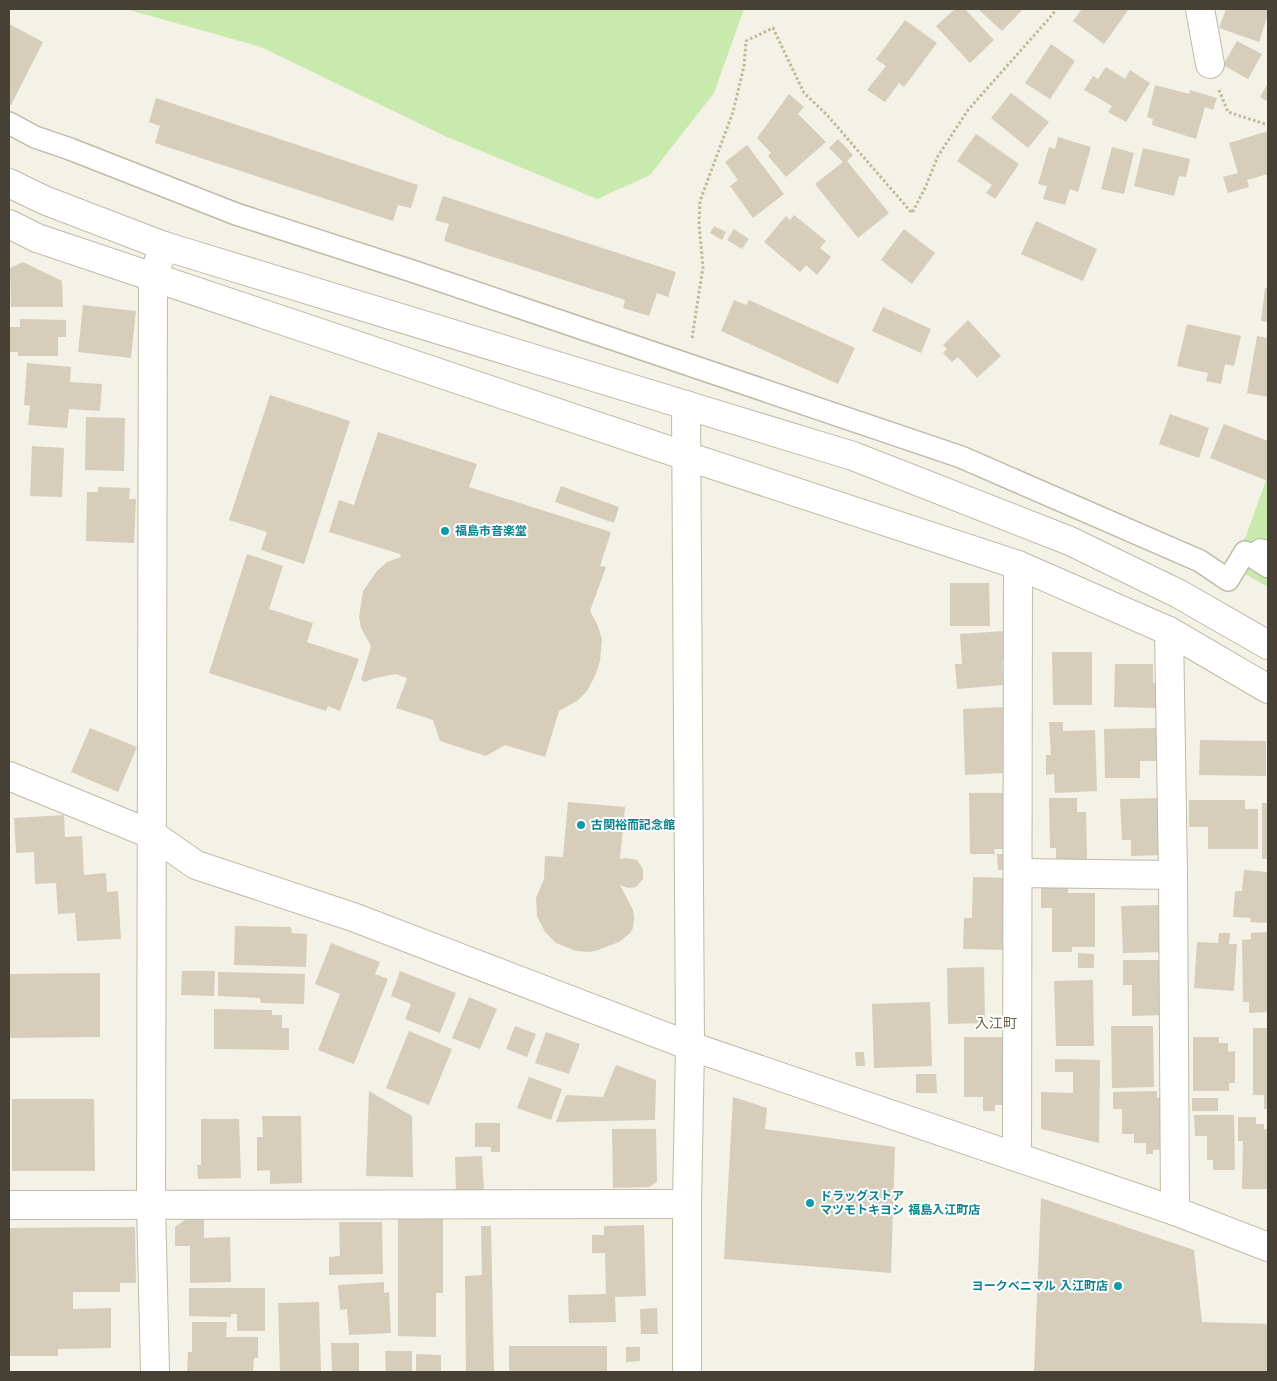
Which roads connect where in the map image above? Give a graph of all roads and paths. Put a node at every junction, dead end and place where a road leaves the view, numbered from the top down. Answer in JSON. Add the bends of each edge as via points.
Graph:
{"nodes":[{"id":1,"x":1056,"y":9,"type":"edge"},
{"id":2,"x":1200,"y":9,"type":"edge"},
{"id":3,"x":1210,"y":64,"type":"joint"},
{"id":4,"x":9,"y":122,"type":"edge"},
{"id":5,"x":1268,"y":125,"type":"edge"},
{"id":6,"x":9,"y":183,"type":"edge"},
{"id":7,"x":9,"y":224,"type":"edge"},
{"id":8,"x":164,"y":246,"type":"junction"},
{"id":9,"x":153,"y":277,"type":"junction"},
{"id":10,"x":688,"y":364,"type":"junction"},
{"id":11,"x":686,"y":404,"type":"junction"},
{"id":12,"x":686,"y":456,"type":"junction"},
{"id":13,"x":1268,"y":548,"type":"edge"},
{"id":14,"x":1018,"y":565,"type":"junction"},
{"id":15,"x":1268,"y":567,"type":"edge"},
{"id":16,"x":1228,"y":580,"type":"junction"},
{"id":17,"x":1170,"y":631,"type":"junction"},
{"id":18,"x":1268,"y":645,"type":"edge"},
{"id":19,"x":1268,"y":689,"type":"edge"},
{"id":20,"x":9,"y":776,"type":"edge"},
{"id":21,"x":153,"y":836,"type":"junction"},
{"id":22,"x":1018,"y":873,"type":"junction"},
{"id":23,"x":1173,"y":875,"type":"junction"},
{"id":24,"x":690,"y":1046,"type":"junction"},
{"id":25,"x":1017,"y":1157,"type":"junction"},
{"id":26,"x":151,"y":1204,"type":"junction"},
{"id":27,"x":687,"y":1204,"type":"junction"},
{"id":28,"x":9,"y":1205,"type":"edge"},
{"id":29,"x":1175,"y":1211,"type":"junction"},
{"id":30,"x":1268,"y":1247,"type":"edge"},
{"id":31,"x":155,"y":1372,"type":"edge"},
{"id":32,"x":687,"y":1372,"type":"edge"}],
"edges":[{"from":1,"to":10,"type":"path","via":[[968,110],[938,156],[912,214],[804,92],[773,28],[746,41],[744,66],[733,112],[700,201],[703,267]]},
{"from":2,"to":3,"type":"street"},
{"from":3,"to":5,"type":"path","via":[[1228,112]]},
{"from":4,"to":10,"type":"street","via":[[35,137],[236,214]]},
{"from":6,"to":8,"type":"street","via":[[44,200]]},
{"from":7,"to":9,"type":"street","via":[[37,238]]},
{"from":8,"to":9,"type":"street"},
{"from":8,"to":11,"type":"street"},
{"from":9,"to":12,"type":"street"},
{"from":9,"to":21,"type":"street"},
{"from":10,"to":16,"type":"street","via":[[961,456],[1200,561]]},
{"from":11,"to":12,"type":"street"},
{"from":11,"to":18,"type":"street","via":[[853,456],[1070,541],[1179,594]]},
{"from":12,"to":14,"type":"street"},
{"from":12,"to":24,"type":"street"},
{"from":13,"to":16,"type":"lane","via":[[1260,546],[1248,554]]},
{"from":14,"to":17,"type":"street"},
{"from":14,"to":22,"type":"street"},
{"from":15,"to":16,"type":"street","via":[[1245,552]]},
{"from":17,"to":19,"type":"street"},
{"from":17,"to":23,"type":"street"},
{"from":20,"to":21,"type":"street"},
{"from":21,"to":24,"type":"street","via":[[196,865],[353,917]]},
{"from":21,"to":26,"type":"street"},
{"from":22,"to":23,"type":"street"},
{"from":22,"to":25,"type":"street"},
{"from":23,"to":29,"type":"street"},
{"from":24,"to":25,"type":"street"},
{"from":24,"to":27,"type":"street"},
{"from":25,"to":29,"type":"street"},
{"from":26,"to":27,"type":"street"},
{"from":26,"to":28,"type":"street"},
{"from":26,"to":31,"type":"street"},
{"from":27,"to":32,"type":"street"},
{"from":29,"to":30,"type":"street"}]}
